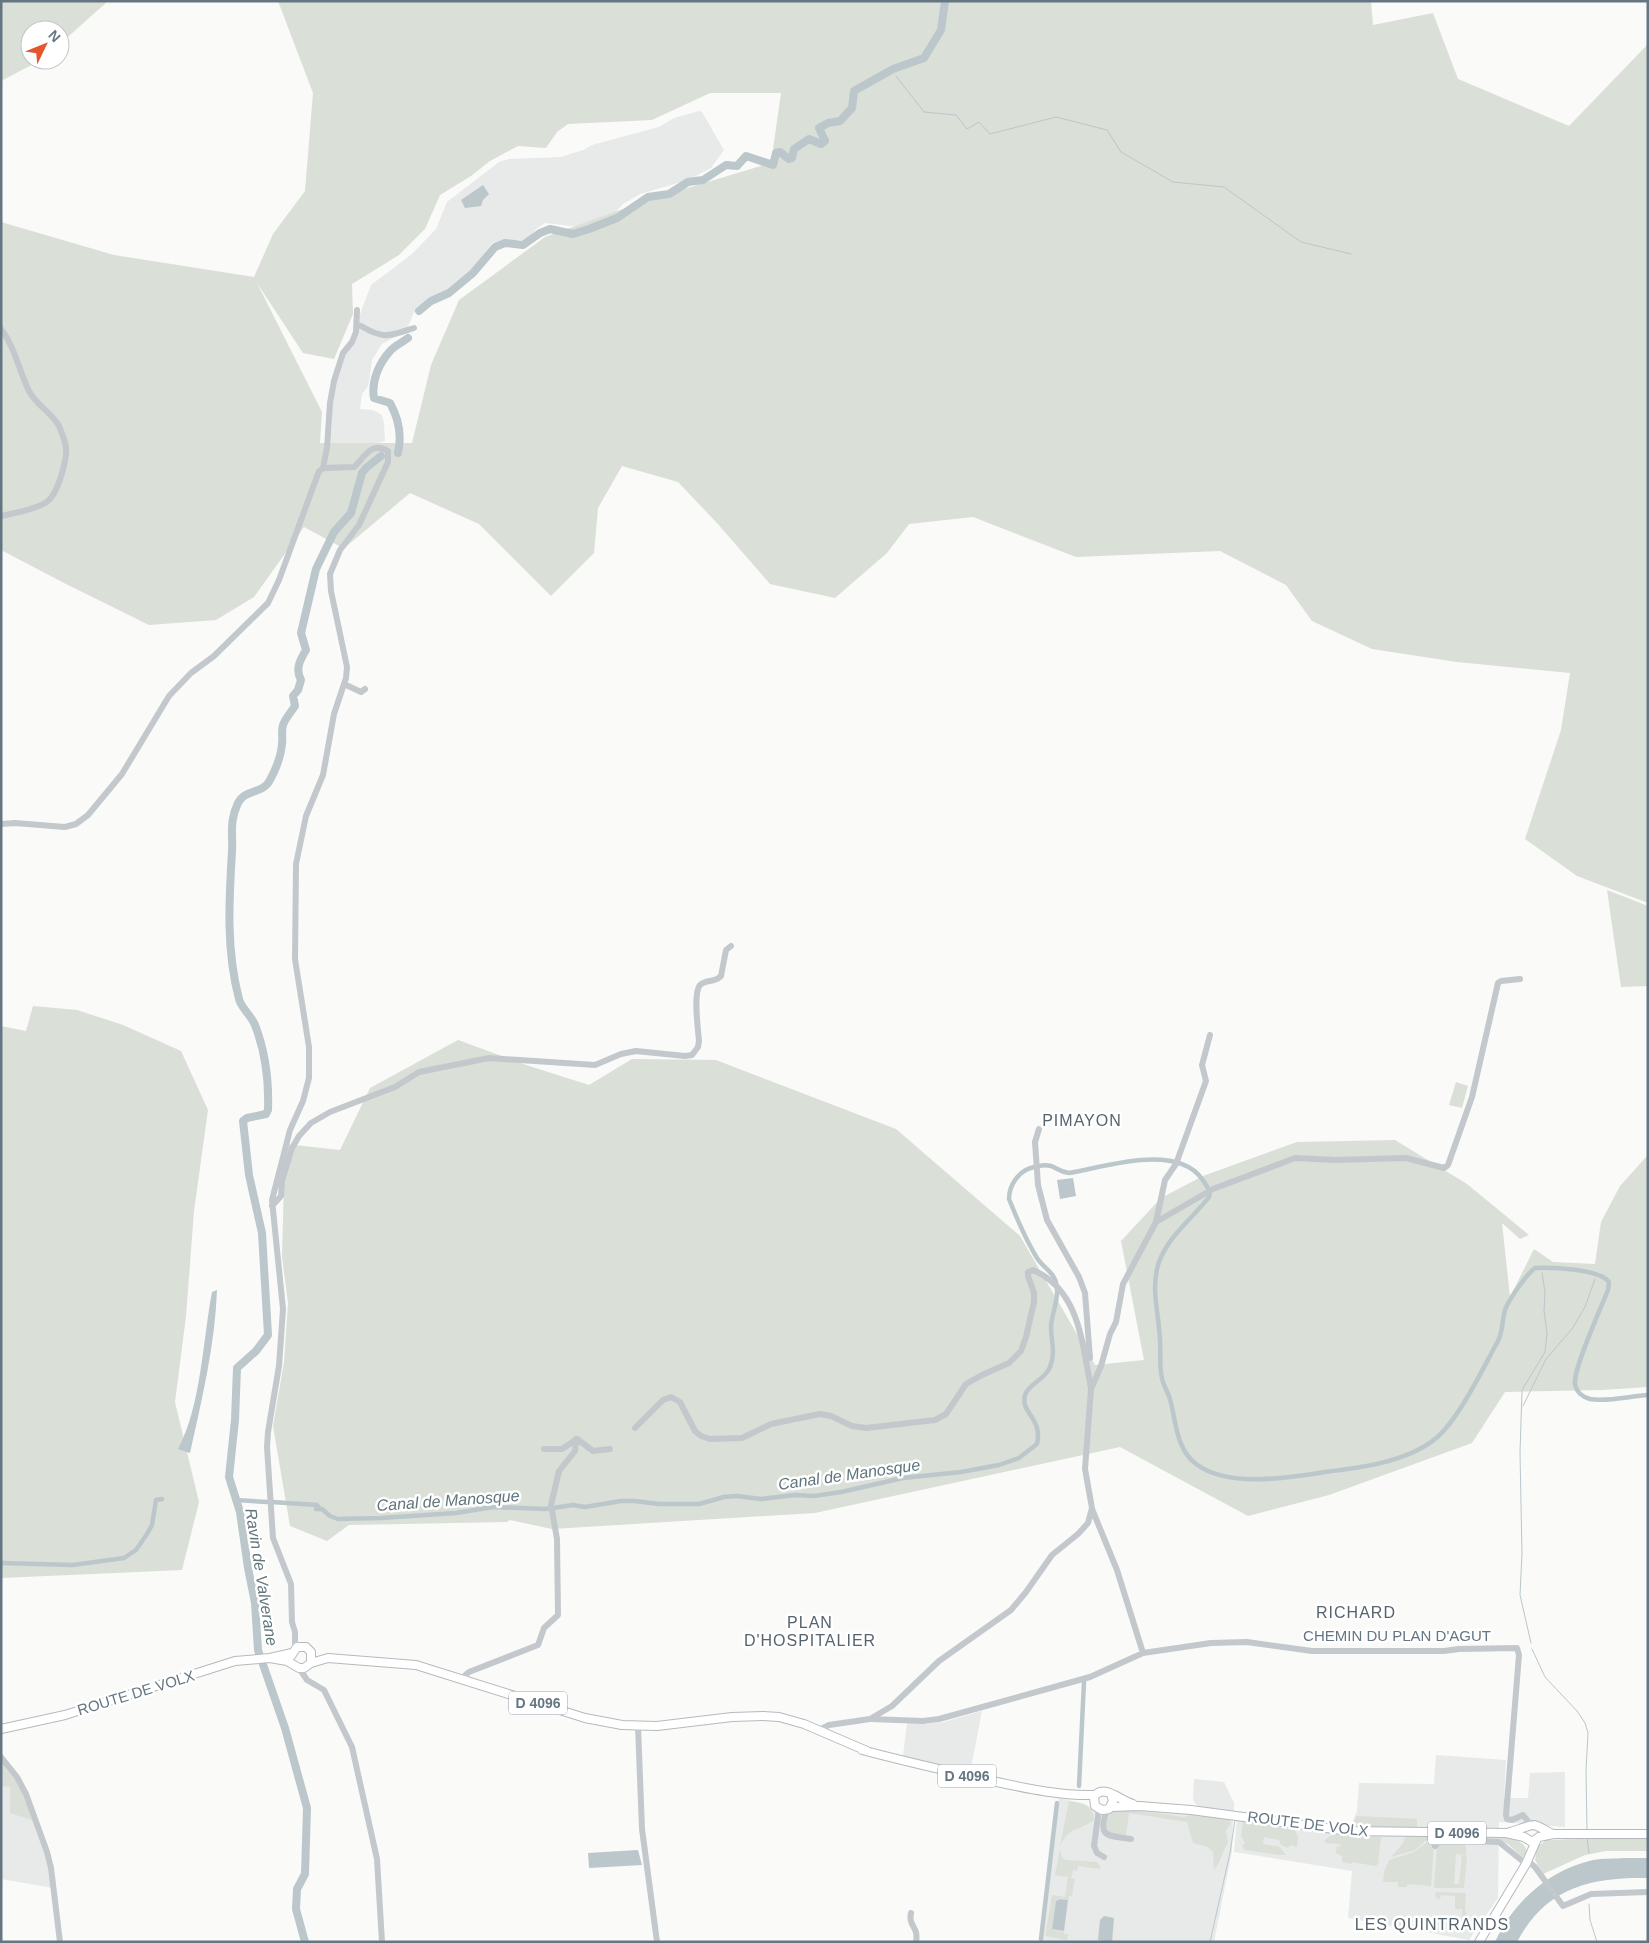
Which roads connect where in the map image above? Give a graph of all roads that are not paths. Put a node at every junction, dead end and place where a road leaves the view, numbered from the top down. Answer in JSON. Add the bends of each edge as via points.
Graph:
{"nodes":[{"id":1,"x":357,"y":310,"type":"dead end"},
{"id":2,"x":361,"y":326,"type":"dead end"},
{"id":3,"x":414,"y":328,"type":"dead end"},
{"id":4,"x":1,"y":329,"type":"edge"},
{"id":5,"x":323,"y":468,"type":"junction"},
{"id":6,"x":1,"y":516,"type":"edge"},
{"id":7,"x":344,"y":684,"type":"junction"},
{"id":8,"x":364,"y":689,"type":"dead end"},
{"id":9,"x":1,"y":824,"type":"edge"},
{"id":10,"x":731,"y":946,"type":"dead end"},
{"id":11,"x":1520,"y":979,"type":"dead end"},
{"id":12,"x":1210,"y":1037,"type":"dead end"},
{"id":13,"x":1039,"y":1129,"type":"dead end"},
{"id":14,"x":272,"y":1206,"type":"junction"},
{"id":15,"x":1156,"y":1222,"type":"junction"},
{"id":16,"x":1091,"y":1389,"type":"junction"},
{"id":17,"x":636,"y":1428,"type":"dead end"},
{"id":18,"x":576,"y":1439,"type":"junction"},
{"id":19,"x":544,"y":1449,"type":"dead end"},
{"id":20,"x":610,"y":1449,"type":"dead end"},
{"id":21,"x":1092,"y":1508,"type":"junction"},
{"id":22,"x":295,"y":1632,"type":"junction"},
{"id":23,"x":308,"y":1650,"type":"junction"},
{"id":24,"x":293,"y":1651,"type":"junction"},
{"id":25,"x":1143,"y":1654,"type":"junction"},
{"id":26,"x":270,"y":1658,"type":"junction"},
{"id":27,"x":328,"y":1658,"type":"junction"},
{"id":28,"x":302,"y":1665,"type":"junction"},
{"id":29,"x":462,"y":1678,"type":"junction"},
{"id":30,"x":749,"y":1716,"type":"junction"},
{"id":31,"x":870,"y":1719,"type":"junction"},
{"id":32,"x":792,"y":1724,"type":"junction"},
{"id":33,"x":638,"y":1726,"type":"junction"},
{"id":34,"x":1,"y":1729,"type":"edge"},
{"id":35,"x":820,"y":1730,"type":"junction"},
{"id":36,"x":867,"y":1751,"type":"junction"},
{"id":37,"x":1,"y":1757,"type":"edge"},
{"id":38,"x":1111,"y":1794,"type":"junction"},
{"id":39,"x":1067,"y":1795,"type":"junction"},
{"id":40,"x":1095,"y":1795,"type":"junction"},
{"id":41,"x":1140,"y":1806,"type":"junction"},
{"id":42,"x":1103,"y":1808,"type":"junction"},
{"id":43,"x":1539,"y":1828,"type":"junction"},
{"id":44,"x":1527,"y":1829,"type":"junction"},
{"id":45,"x":1553,"y":1834,"type":"junction"},
{"id":46,"x":1648,"y":1834,"type":"edge"},
{"id":47,"x":1131,"y":1839,"type":"dead end"},
{"id":48,"x":1538,"y":1839,"type":"junction"},
{"id":49,"x":1435,"y":1846,"type":"dead end"},
{"id":50,"x":1104,"y":1857,"type":"dead end"},
{"id":51,"x":1528,"y":1859,"type":"junction"},
{"id":52,"x":1648,"y":1892,"type":"edge"},
{"id":53,"x":911,"y":1913,"type":"dead end"},
{"id":54,"x":60,"y":1942,"type":"edge"},
{"id":55,"x":382,"y":1942,"type":"edge"},
{"id":56,"x":657,"y":1942,"type":"edge"},
{"id":57,"x":916,"y":1942,"type":"edge"},
{"id":58,"x":1479,"y":1942,"type":"edge"}],
"edges":[{"from":1,"to":5,"type":"street","via":[[356,332],[343,353],[334,381]]},
{"from":2,"to":3,"type":"street","via":[[384,336]]},
{"from":4,"to":6,"type":"street","via":[[9,340],[28,389],[37,404],[56,421],[66,449],[56,490],[49,501]]},
{"from":5,"to":7,"type":"street","via":[[353,468],[371,449],[388,451],[388,462],[359,525],[340,550],[330,574],[347,667]]},
{"from":5,"to":9,"type":"street","via":[[316,477],[268,604],[169,696],[122,774],[88,815],[76,824],[64,827]]},
{"from":7,"to":8,"type":"street","via":[[361,692]]},
{"from":7,"to":14,"type":"street","via":[[334,714],[323,775],[306,816],[296,864],[295,959],[309,1047],[309,1078],[282,1156]]},
{"from":10,"to":14,"type":"street","via":[[726,950],[722,976],[698,988],[699,1040],[692,1054],[636,1051],[594,1065],[489,1058],[419,1072],[311,1123],[296,1140],[282,1181],[281,1196]]},
{"from":11,"to":15,"type":"street","via":[[1498,983],[1472,1096],[1448,1165],[1444,1168],[1406,1158],[1295,1158],[1210,1190]]},
{"from":12,"to":15,"type":"street","via":[[1202,1065],[1206,1081],[1177,1162],[1165,1180]]},
{"from":13,"to":16,"type":"street","via":[[1035,1139],[1038,1185],[1046,1214],[1079,1277],[1086,1298]]},
{"from":14,"to":22,"type":"street","via":[[283,1309],[267,1460],[273,1538],[291,1584],[291,1617]]},
{"from":15,"to":16,"type":"street","via":[[1123,1284],[1116,1322]]},
{"from":16,"to":17,"type":"street","via":[[1081,1333],[1067,1300],[1060,1289],[1034,1270],[1028,1272],[1034,1302],[1022,1349],[1010,1363],[966,1384],[946,1414],[935,1420],[866,1428],[820,1414],[771,1424],[742,1438],[710,1439],[695,1431],[680,1402],[671,1397],[663,1400]]},
{"from":16,"to":21,"type":"street","via":[[1085,1469]]},
{"from":18,"to":19,"type":"street","via":[[562,1449]]},
{"from":18,"to":20,"type":"street","via":[[594,1451]]},
{"from":18,"to":29,"type":"street","via":[[575,1451],[559,1471],[551,1507],[557,1539],[558,1615],[544,1628],[538,1645],[469,1672]]},
{"from":21,"to":25,"type":"street","via":[[1117,1570]]},
{"from":21,"to":31,"type":"street","via":[[1086,1526],[1045,1562],[1011,1610],[939,1661],[892,1706]]},
{"from":22,"to":23,"type":"street"},
{"from":22,"to":24,"type":"street"},
{"from":23,"to":24,"type":"main road","name":"ROUTE DE VOLX","via":[[300,1646]]},
{"from":23,"to":27,"type":"main road","name":"ROUTE DE VOLX","number":"D 4096"},
{"from":23,"to":28,"type":"main road"},
{"from":24,"to":26,"type":"main road","name":"ROUTE DE VOLX","number":"D 4096"},
{"from":24,"to":28,"type":"main road"},
{"from":25,"to":31,"type":"street","name":"CHEMIN DU PLAN D'AGUT","via":[[1090,1677],[939,1719]]},
{"from":25,"to":44,"type":"street","name":"CHEMIN DU PLAN D'AGUT","via":[[1211,1643],[1247,1642],[1312,1651],[1517,1648],[1506,1816],[1512,1820],[1521,1815]]},
{"from":26,"to":28,"type":"main road","name":"ROUTE DE VOLX","number":"D 4096"},
{"from":26,"to":34,"type":"main road","name":"ROUTE DE VOLX","number":"D 4096","via":[[246,1659],[65,1715]]},
{"from":27,"to":28,"type":"main road","name":"ROUTE DE VOLX","number":"D 4096"},
{"from":27,"to":29,"type":"main road","name":"ROUTE DE VOLX","number":"D 4096","via":[[409,1664]]},
{"from":28,"to":55,"type":"street","via":[[306,1678],[324,1690],[352,1747],[377,1859]]},
{"from":29,"to":33,"type":"main road","name":"ROUTE DE VOLX","number":"D 4096","via":[[585,1718]]},
{"from":30,"to":32,"type":"main road","name":"ROUTE DE VOLX","number":"D 4096"},
{"from":30,"to":33,"type":"main road","name":"ROUTE DE VOLX","number":"D 4096"},
{"from":30,"to":35,"type":"main road","name":"ROUTE DE VOLX","number":"D 4096","via":[[779,1717]]},
{"from":31,"to":35,"type":"street","via":[[829,1725]]},
{"from":32,"to":35,"type":"street"},
{"from":32,"to":36,"type":"main road","name":"ROUTE DE VOLX","number":"D 4096"},
{"from":33,"to":56,"type":"street","via":[[642,1829]]},
{"from":35,"to":36,"type":"main road","name":"ROUTE DE VOLX","number":"D 4096"},
{"from":36,"to":39,"type":"main road","name":"ROUTE DE VOLX","number":"D 4096","via":[[943,1771]]},
{"from":37,"to":54,"type":"street","via":[[26,1794],[46,1852]]},
{"from":38,"to":40,"type":"main road","name":"ROUTE DE VOLX","via":[[1103,1790]]},
{"from":38,"to":41,"type":"main road","name":"ROUTE DE VOLX","number":"D 4096"},
{"from":38,"to":42,"type":"main road","via":[[1114,1801]]},
{"from":39,"to":40,"type":"main road","name":"ROUTE DE VOLX","number":"D 4096"},
{"from":39,"to":42,"type":"main road","name":"ROUTE DE VOLX","number":"D 4096"},
{"from":40,"to":42,"type":"main road"},
{"from":41,"to":42,"type":"main road","name":"ROUTE DE VOLX","number":"D 4096"},
{"from":41,"to":44,"type":"main road","name":"ROUTE DE VOLX","number":"D 4096","via":[[1349,1831],[1506,1833]]},
{"from":42,"to":47,"type":"street","via":[[1104,1832],[1109,1836]]},
{"from":42,"to":50,"type":"street","via":[[1094,1846]]},
{"from":43,"to":44,"type":"main road","via":[[1535,1825]]},
{"from":43,"to":45,"type":"main road"},
{"from":43,"to":48,"type":"main road"},
{"from":44,"to":48,"type":"main road"},
{"from":44,"to":51,"type":"main road"},
{"from":45,"to":46,"type":"main road"},
{"from":45,"to":48,"type":"main road"},
{"from":48,"to":51,"type":"main road"},
{"from":49,"to":51,"type":"street","via":[[1440,1840],[1499,1842]]},
{"from":51,"to":52,"type":"street","via":[[1565,1907],[1594,1893]]},
{"from":51,"to":58,"type":"main road"},
{"from":53,"to":57,"type":"street","via":[[910,1922],[917,1932]]}]}
